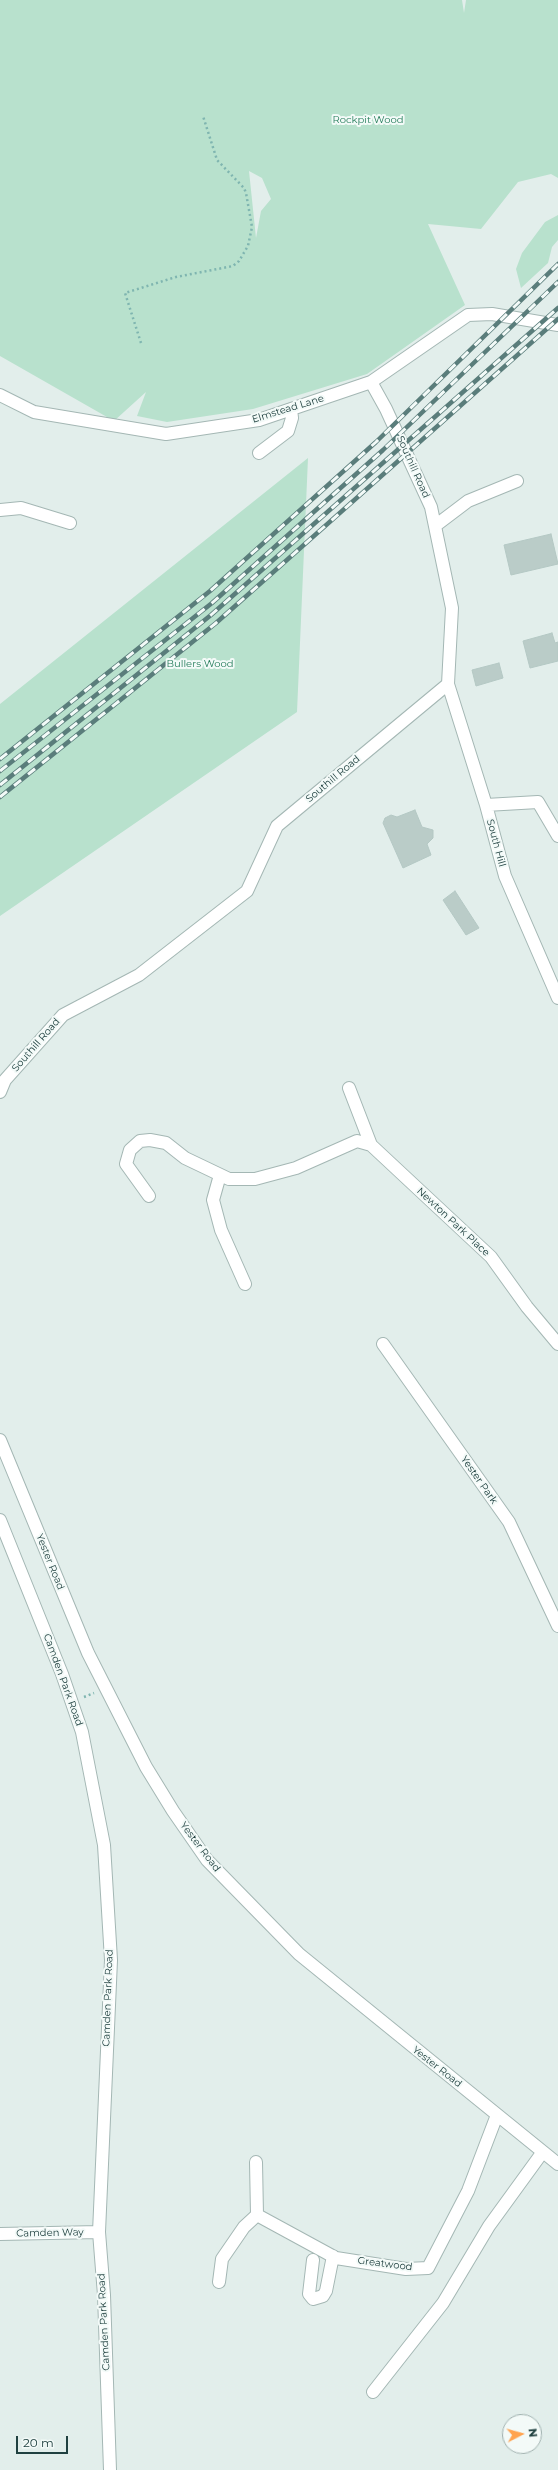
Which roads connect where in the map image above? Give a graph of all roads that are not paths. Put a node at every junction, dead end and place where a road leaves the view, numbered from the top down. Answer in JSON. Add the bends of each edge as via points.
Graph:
{"nodes":[{"id":1,"x":558,"y":325,"type":"edge"},
{"id":2,"x":371,"y":382,"type":"junction"},
{"id":3,"x":0,"y":395,"type":"edge"},
{"id":4,"x":291,"y":409,"type":"junction"},
{"id":5,"x":259,"y":453,"type":"dead end"},
{"id":6,"x":516,"y":481,"type":"dead end"},
{"id":7,"x":0,"y":510,"type":"edge"},
{"id":8,"x":70,"y":523,"type":"dead end"},
{"id":9,"x":435,"y":526,"type":"junction"},
{"id":10,"x":448,"y":684,"type":"junction"},
{"id":11,"x":486,"y":806,"type":"junction"},
{"id":12,"x":558,"y":836,"type":"edge"},
{"id":13,"x":558,"y":998,"type":"edge"},
{"id":14,"x":348,"y":1088,"type":"dead end"},
{"id":15,"x":0,"y":1092,"type":"edge"},
{"id":16,"x":371,"y":1145,"type":"junction"},
{"id":17,"x":220,"y":1175,"type":"junction"},
{"id":18,"x":149,"y":1196,"type":"dead end"},
{"id":19,"x":244,"y":1284,"type":"dead end"},
{"id":20,"x":383,"y":1344,"type":"dead end"},
{"id":21,"x":558,"y":1344,"type":"edge"},
{"id":22,"x":0,"y":1440,"type":"edge"},
{"id":23,"x":0,"y":1520,"type":"edge"},
{"id":24,"x":558,"y":1626,"type":"edge"},
{"id":25,"x":497,"y":2115,"type":"junction"},
{"id":26,"x":542,"y":2152,"type":"junction"},
{"id":27,"x":256,"y":2162,"type":"dead end"},
{"id":28,"x":558,"y":2164,"type":"edge"},
{"id":29,"x":257,"y":2215,"type":"junction"},
{"id":30,"x":99,"y":2232,"type":"junction"},
{"id":31,"x":0,"y":2234,"type":"edge"},
{"id":32,"x":333,"y":2256,"type":"junction"},
{"id":33,"x":313,"y":2260,"type":"dead end"},
{"id":34,"x":219,"y":2282,"type":"dead end"},
{"id":35,"x":373,"y":2392,"type":"dead end"},
{"id":36,"x":110,"y":2470,"type":"edge"}],
"edges":[{"from":1,"to":2,"type":"street","name":"Elmstead Lane","via":[[492,314],[468,315]]},
{"from":2,"to":4,"type":"street","name":"Elmstead Lane"},
{"from":2,"to":9,"type":"street","name":"Southill Road","via":[[431,507]]},
{"from":3,"to":4,"type":"street","name":"Elmstead Lane","via":[[34,412],[166,434],[259,420]]},
{"from":4,"to":5,"type":"street","via":[[292,418],[288,431]]},
{"from":6,"to":9,"type":"street","via":[[468,501]]},
{"from":7,"to":8,"type":"street","via":[[21,508]]},
{"from":9,"to":10,"type":"street","name":"Southill Road","via":[[452,608]]},
{"from":10,"to":11,"type":"street","name":"South Hill"},
{"from":10,"to":15,"type":"street","name":"Southill Road","via":[[277,826],[247,891],[139,975],[63,1015],[5,1080]]},
{"from":11,"to":12,"type":"street","via":[[538,802]]},
{"from":11,"to":13,"type":"street","name":"South Hill","via":[[505,876]]},
{"from":14,"to":16,"type":"street","name":"Newton Park Place"},
{"from":16,"to":17,"type":"street","via":[[357,1141],[296,1168],[255,1179],[229,1179]]},
{"from":16,"to":21,"type":"street","name":"Newton Park Place","via":[[491,1257]]},
{"from":17,"to":18,"type":"street","via":[[185,1158],[166,1143],[140,1141],[130,1150],[126,1164]]},
{"from":17,"to":19,"type":"street","via":[[213,1200],[221,1230]]},
{"from":20,"to":24,"type":"street","name":"Yester Park","via":[[509,1522]]},
{"from":22,"to":25,"type":"street","name":"Yester Road","via":[[88,1653],[105,1688],[146,1767],[207,1860],[299,1954]]},
{"from":23,"to":30,"type":"street","name":"Camden Park Road","via":[[82,1732],[104,1845],[111,1960]]},
{"from":25,"to":26,"type":"street","name":"Yester Road"},
{"from":25,"to":32,"type":"street","name":"Greatwood","via":[[468,2191],[428,2268],[406,2269]]},
{"from":26,"to":28,"type":"street","name":"Yester Road"},
{"from":26,"to":35,"type":"street","via":[[489,2226],[443,2303]]},
{"from":27,"to":29,"type":"street"},
{"from":29,"to":32,"type":"street","name":"Greatwood"},
{"from":29,"to":34,"type":"street","via":[[244,2227],[222,2259]]},
{"from":30,"to":31,"type":"street","name":"Camden Way"},
{"from":30,"to":36,"type":"street","name":"Camden Park Road","via":[[104,2295]]},
{"from":32,"to":33,"type":"street","via":[[326,2291],[323,2296],[313,2299],[309,2294]]}]}
